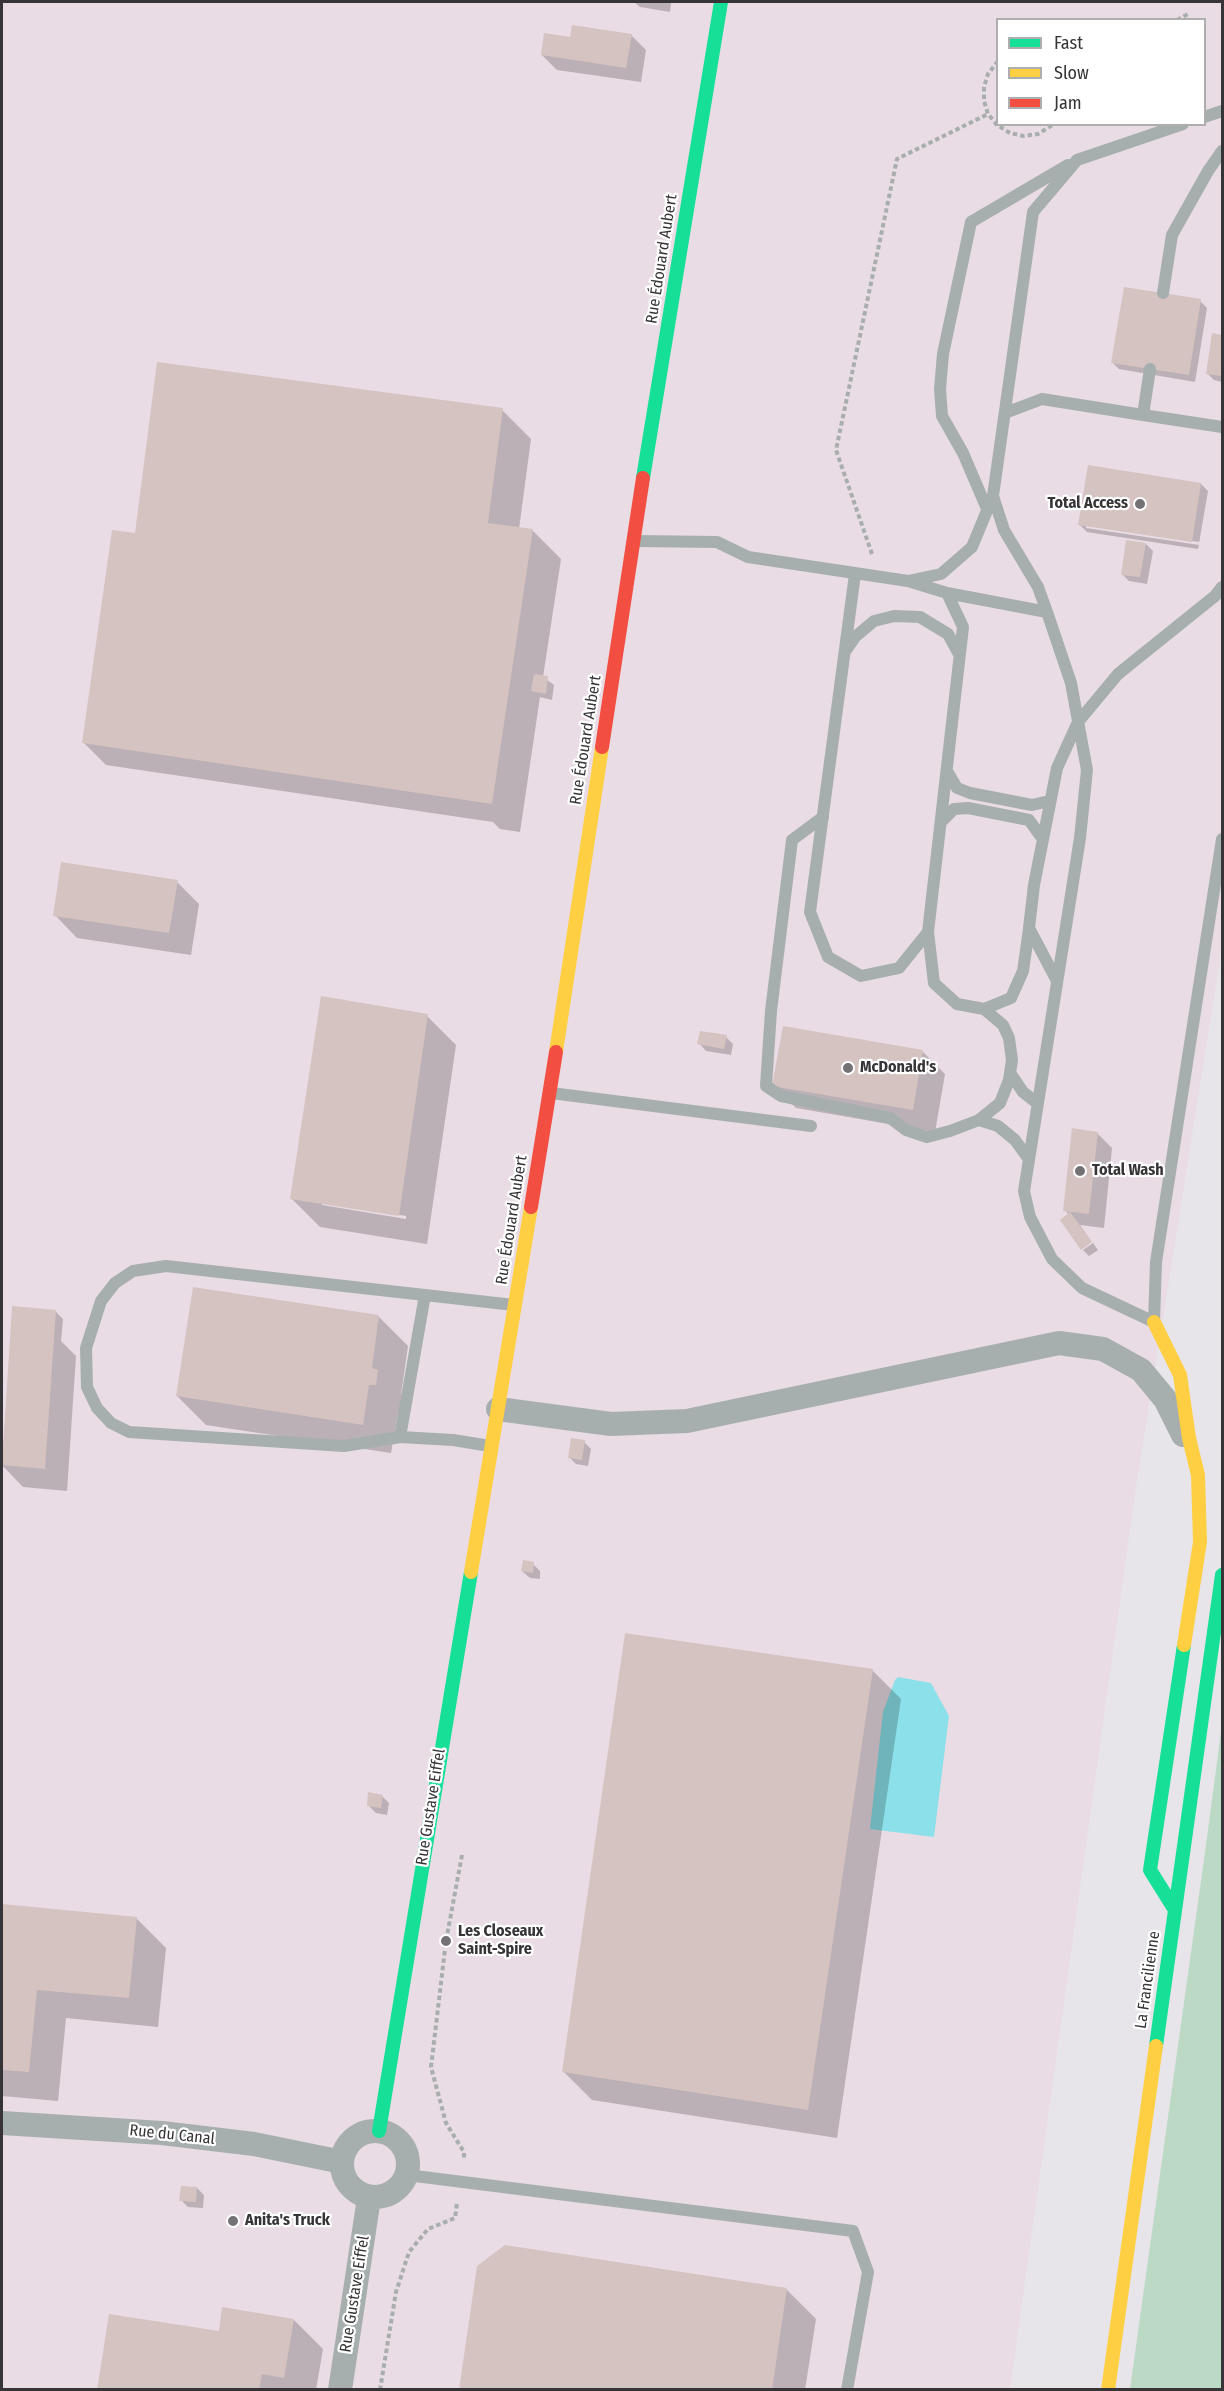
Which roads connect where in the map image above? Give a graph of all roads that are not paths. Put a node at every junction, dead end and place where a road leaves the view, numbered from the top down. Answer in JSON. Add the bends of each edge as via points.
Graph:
{"nodes":[{"id":1,"x":721,"y":2,"type":"edge"},
{"id":2,"x":1222,"y":111,"type":"edge"},
{"id":3,"x":1206,"y":116,"type":"edge"},
{"id":4,"x":1177,"y":126,"type":"edge"},
{"id":5,"x":1222,"y":151,"type":"edge"},
{"id":6,"x":1077,"y":160,"type":"junction"},
{"id":7,"x":1163,"y":293,"type":"dead end"},
{"id":8,"x":1150,"y":369,"type":"dead end"},
{"id":9,"x":1005,"y":413,"type":"junction"},
{"id":10,"x":1143,"y":415,"type":"junction"},
{"id":11,"x":1222,"y":428,"type":"edge"},
{"id":12,"x":993,"y":496,"type":"junction"},
{"id":13,"x":987,"y":509,"type":"junction"},
{"id":14,"x":633,"y":540,"type":"junction"},
{"id":15,"x":855,"y":574,"type":"junction"},
{"id":16,"x":908,"y":581,"type":"junction"},
{"id":17,"x":1222,"y":586,"type":"edge"},
{"id":18,"x":947,"y":593,"type":"junction"},
{"id":19,"x":1047,"y":612,"type":"junction"},
{"id":20,"x":844,"y":652,"type":"junction"},
{"id":21,"x":959,"y":654,"type":"junction"},
{"id":22,"x":1078,"y":722,"type":"junction"},
{"id":23,"x":947,"y":771,"type":"junction"},
{"id":24,"x":1049,"y":801,"type":"junction"},
{"id":25,"x":823,"y":817,"type":"junction"},
{"id":26,"x":941,"y":822,"type":"junction"},
{"id":27,"x":1042,"y":838,"type":"junction"},
{"id":28,"x":1222,"y":839,"type":"edge"},
{"id":29,"x":1029,"y":928,"type":"junction"},
{"id":30,"x":928,"y":932,"type":"junction"},
{"id":31,"x":1057,"y":981,"type":"junction"},
{"id":32,"x":984,"y":1009,"type":"junction"},
{"id":33,"x":1010,"y":1073,"type":"junction"},
{"id":34,"x":550,"y":1093,"type":"junction"},
{"id":35,"x":1037,"y":1103,"type":"junction"},
{"id":36,"x":979,"y":1120,"type":"junction"},
{"id":37,"x":811,"y":1126,"type":"dead end"},
{"id":38,"x":1028,"y":1158,"type":"junction"},
{"id":39,"x":425,"y":1295,"type":"junction"},
{"id":40,"x":515,"y":1305,"type":"junction"},
{"id":41,"x":1154,"y":1322,"type":"junction"},
{"id":42,"x":498,"y":1409,"type":"junction"},
{"id":43,"x":400,"y":1437,"type":"junction"},
{"id":44,"x":1189,"y":1438,"type":"junction"},
{"id":45,"x":491,"y":1446,"type":"junction"},
{"id":46,"x":484,"y":1483,"type":"joint"},
{"id":47,"x":1222,"y":1575,"type":"edge"},
{"id":48,"x":1175,"y":1910,"type":"junction"},
{"id":49,"x":2,"y":2123,"type":"edge"},
{"id":50,"x":379,"y":2131,"type":"junction"},
{"id":51,"x":342,"y":2162,"type":"junction"},
{"id":52,"x":407,"y":2175,"type":"junction"},
{"id":53,"x":369,"y":2198,"type":"junction"},
{"id":54,"x":340,"y":2390,"type":"edge"},
{"id":55,"x":847,"y":2390,"type":"edge"},
{"id":56,"x":1108,"y":2390,"type":"edge"}],
"edges":[{"from":1,"to":14,"type":"main road","name":"Rue Édouard Aubert"},
{"from":2,"to":3,"type":"lane"},
{"from":4,"to":6,"type":"lane"},
{"from":5,"to":7,"type":"lane","via":[[1172,235]]},
{"from":6,"to":9,"type":"lane","via":[[1033,212]]},
{"from":6,"to":13,"type":"lane","via":[[971,222],[943,354],[942,416]]},
{"from":8,"to":10,"type":"lane"},
{"from":9,"to":10,"type":"lane","via":[[1042,399]]},
{"from":9,"to":12,"type":"lane"},
{"from":10,"to":11,"type":"lane"},
{"from":12,"to":13,"type":"lane"},
{"from":12,"to":19,"type":"lane","via":[[1004,530],[1038,587]]},
{"from":13,"to":16,"type":"lane","via":[[972,547],[941,574]]},
{"from":14,"to":15,"type":"lane","via":[[717,542],[748,557]]},
{"from":14,"to":34,"type":"main road","name":"Rue Édouard Aubert"},
{"from":15,"to":16,"type":"lane"},
{"from":15,"to":20,"type":"lane"},
{"from":16,"to":18,"type":"lane"},
{"from":17,"to":22,"type":"lane","via":[[1215,596],[1118,674]]},
{"from":18,"to":19,"type":"lane"},
{"from":18,"to":21,"type":"lane","via":[[963,627]]},
{"from":19,"to":22,"type":"lane","via":[[1071,683]]},
{"from":20,"to":21,"type":"lane","via":[[874,621],[894,616],[920,617],[948,634]]},
{"from":20,"to":25,"type":"lane"},
{"from":21,"to":23,"type":"lane"},
{"from":22,"to":24,"type":"lane","via":[[1057,768]]},
{"from":22,"to":31,"type":"lane","via":[[1087,770]]},
{"from":23,"to":24,"type":"lane","via":[[957,788],[970,793],[1032,806]]},
{"from":23,"to":26,"type":"lane"},
{"from":24,"to":27,"type":"lane"},
{"from":25,"to":30,"type":"lane","via":[[810,912],[828,957],[861,976],[899,968]]},
{"from":25,"to":36,"type":"lane","via":[[792,840],[766,1086],[781,1096],[890,1118],[906,1130],[927,1137]]},
{"from":26,"to":27,"type":"lane","via":[[954,809],[968,808],[1029,820]]},
{"from":26,"to":30,"type":"lane"},
{"from":27,"to":29,"type":"lane"},
{"from":28,"to":41,"type":"lane","via":[[1156,1262]]},
{"from":29,"to":31,"type":"lane"},
{"from":29,"to":32,"type":"lane","via":[[1023,971],[1011,998]]},
{"from":30,"to":32,"type":"lane","via":[[934,982],[957,1004]]},
{"from":31,"to":35,"type":"lane"},
{"from":32,"to":33,"type":"lane","via":[[1003,1025],[1009,1038]]},
{"from":33,"to":35,"type":"lane","via":[[1023,1092]]},
{"from":33,"to":36,"type":"lane","via":[[1000,1103]]},
{"from":34,"to":37,"type":"lane"},
{"from":34,"to":40,"type":"main road","name":"Rue Édouard Aubert"},
{"from":35,"to":38,"type":"lane"},
{"from":36,"to":38,"type":"lane","via":[[998,1126]]},
{"from":38,"to":41,"type":"lane","via":[[1024,1191],[1030,1218],[1052,1259],[1082,1288]]},
{"from":39,"to":40,"type":"lane"},
{"from":39,"to":43,"type":"lane"},
{"from":39,"to":43,"type":"lane","via":[[166,1266],[133,1271],[115,1283],[101,1301],[86,1348],[87,1386],[97,1408],[111,1423],[129,1432],[344,1446]]},
{"from":40,"to":42,"type":"main road","name":"Rue Édouard Aubert"},
{"from":41,"to":44,"type":"main road","via":[[1180,1375]]},
{"from":42,"to":44,"type":"street","via":[[611,1424],[687,1421],[1059,1343],[1103,1348],[1141,1370],[1165,1400],[1181,1434]]},
{"from":42,"to":45,"type":"main road","name":"Rue Édouard Aubert"},
{"from":43,"to":45,"type":"lane"},
{"from":44,"to":48,"type":"main road","via":[[1198,1475],[1200,1542],[1150,1870]]},
{"from":45,"to":46,"type":"main road","name":"Rue Édouard Aubert"},
{"from":46,"to":50,"type":"main road","name":"Rue Gustave Eiffel"},
{"from":47,"to":48,"type":"main road","name":"La Francilienne"},
{"from":48,"to":56,"type":"main road","name":"La Francilienne"},
{"from":49,"to":51,"type":"street","name":"Rue du Canal","via":[[162,2133],[254,2144]]},
{"from":50,"to":51,"type":"street","via":[[358,2135],[350,2142]]},
{"from":50,"to":52,"type":"street","via":[[397,2139],[403,2147],[409,2166]]},
{"from":51,"to":53,"type":"street","via":[[346,2181]]},
{"from":52,"to":53,"type":"street","via":[[396,2191]]},
{"from":52,"to":55,"type":"lane","via":[[853,2231],[868,2272]]},
{"from":53,"to":54,"type":"street","name":"Rue Gustave Eiffel"}]}
